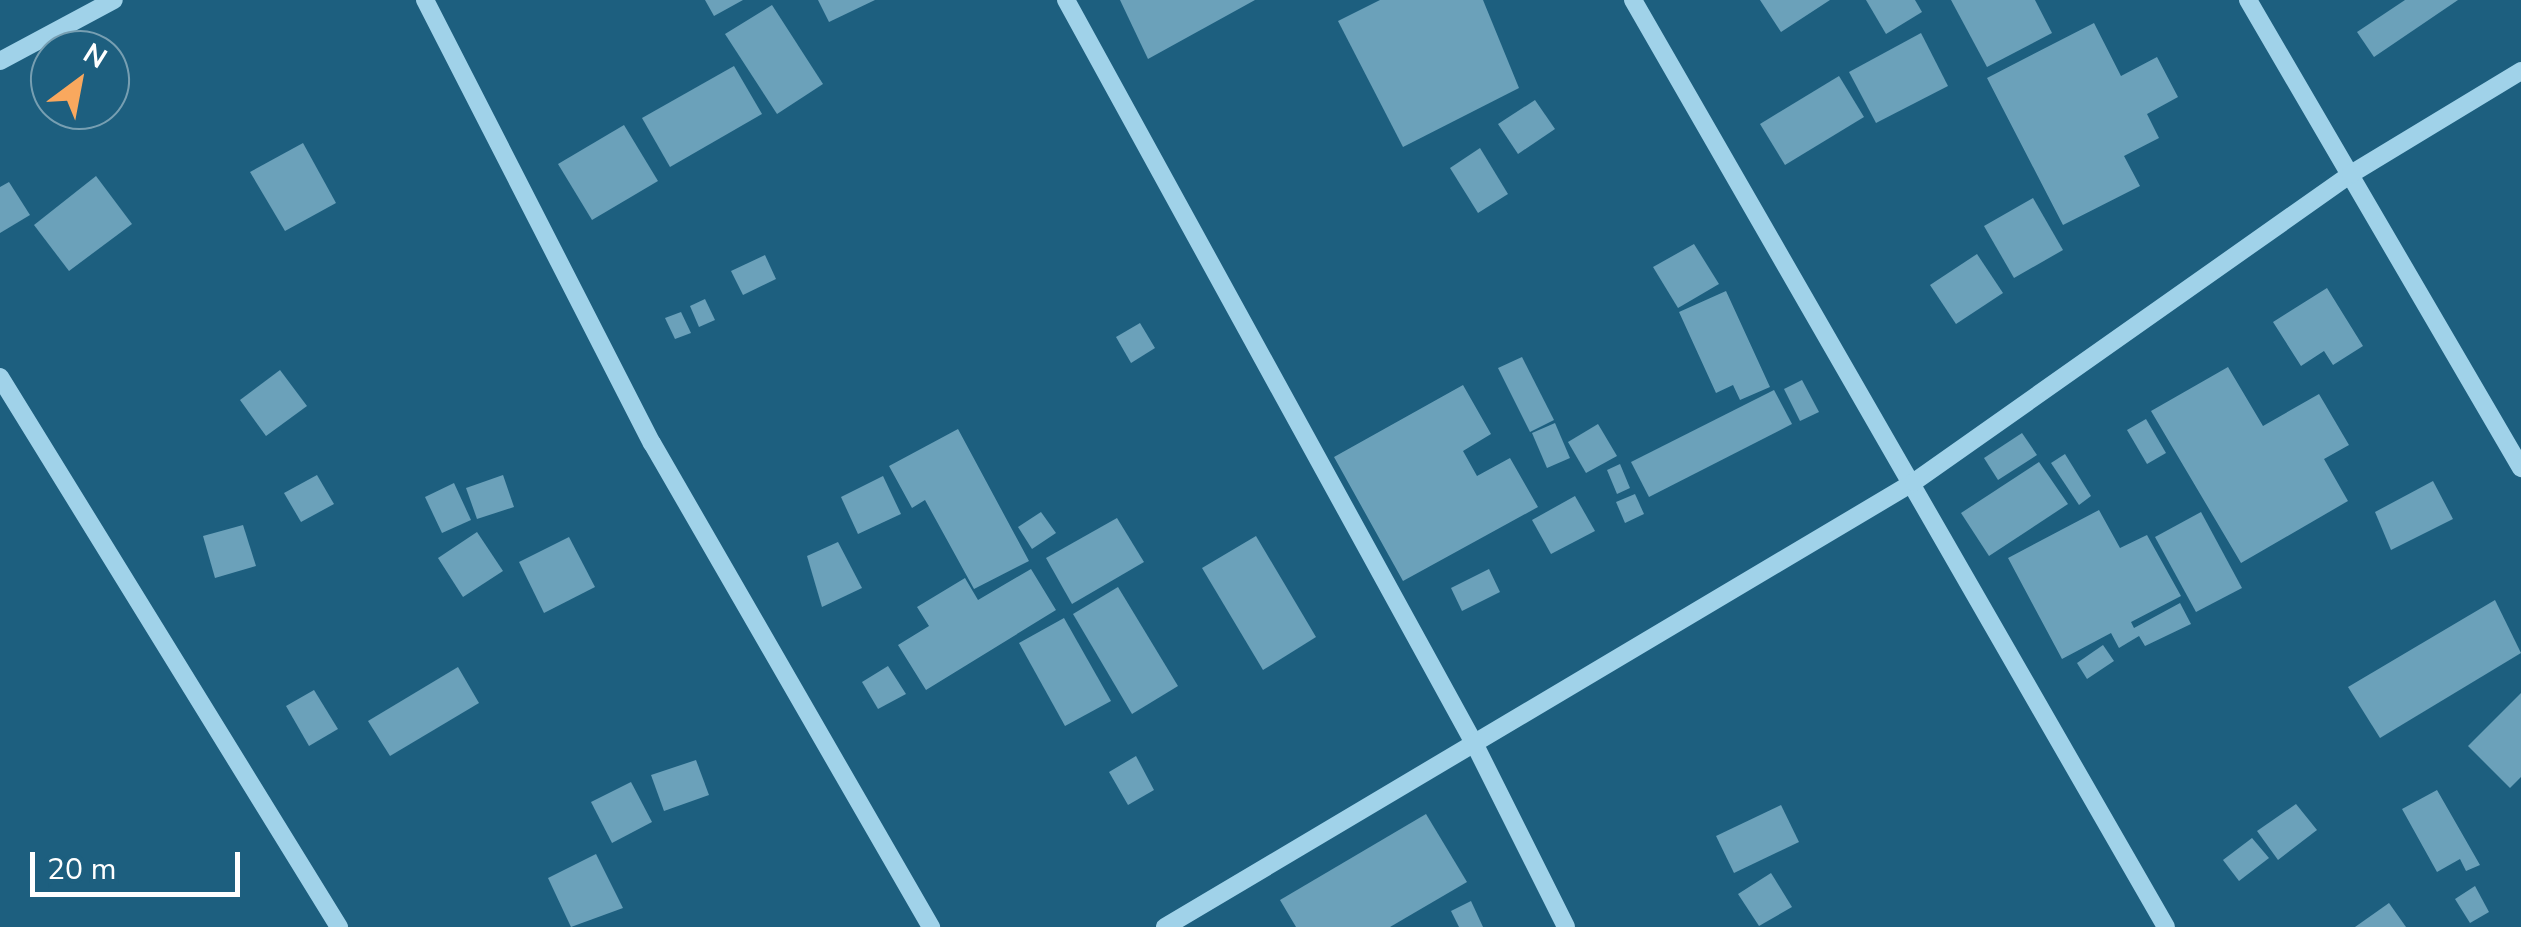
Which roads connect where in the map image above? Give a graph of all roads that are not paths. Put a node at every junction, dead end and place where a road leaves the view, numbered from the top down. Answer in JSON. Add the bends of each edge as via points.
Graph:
{"nodes":[{"id":1,"x":114,"y":0,"type":"edge"},
{"id":2,"x":425,"y":0,"type":"edge"},
{"id":3,"x":1066,"y":0,"type":"edge"},
{"id":4,"x":1633,"y":0,"type":"edge"},
{"id":5,"x":2248,"y":0,"type":"edge"},
{"id":6,"x":0,"y":61,"type":"edge"},
{"id":7,"x":2521,"y":72,"type":"edge"},
{"id":8,"x":2352,"y":174,"type":"junction"},
{"id":9,"x":0,"y":377,"type":"edge"},
{"id":10,"x":2521,"y":468,"type":"edge"},
{"id":11,"x":1914,"y":482,"type":"junction"},
{"id":12,"x":1475,"y":746,"type":"junction"},
{"id":13,"x":338,"y":927,"type":"edge"},
{"id":14,"x":931,"y":927,"type":"edge"},
{"id":15,"x":1165,"y":927,"type":"edge"},
{"id":16,"x":1566,"y":927,"type":"edge"},
{"id":17,"x":2166,"y":927,"type":"edge"}],
"edges":[{"from":1,"to":6,"type":"street"},
{"from":2,"to":14,"type":"street","via":[[652,443]]},
{"from":3,"to":12,"type":"street"},
{"from":4,"to":11,"type":"street"},
{"from":5,"to":8,"type":"street"},
{"from":7,"to":8,"type":"street"},
{"from":8,"to":10,"type":"street"},
{"from":8,"to":11,"type":"street"},
{"from":9,"to":13,"type":"street"},
{"from":11,"to":12,"type":"street"},
{"from":11,"to":17,"type":"street"},
{"from":12,"to":15,"type":"street"},
{"from":12,"to":16,"type":"street"}]}
